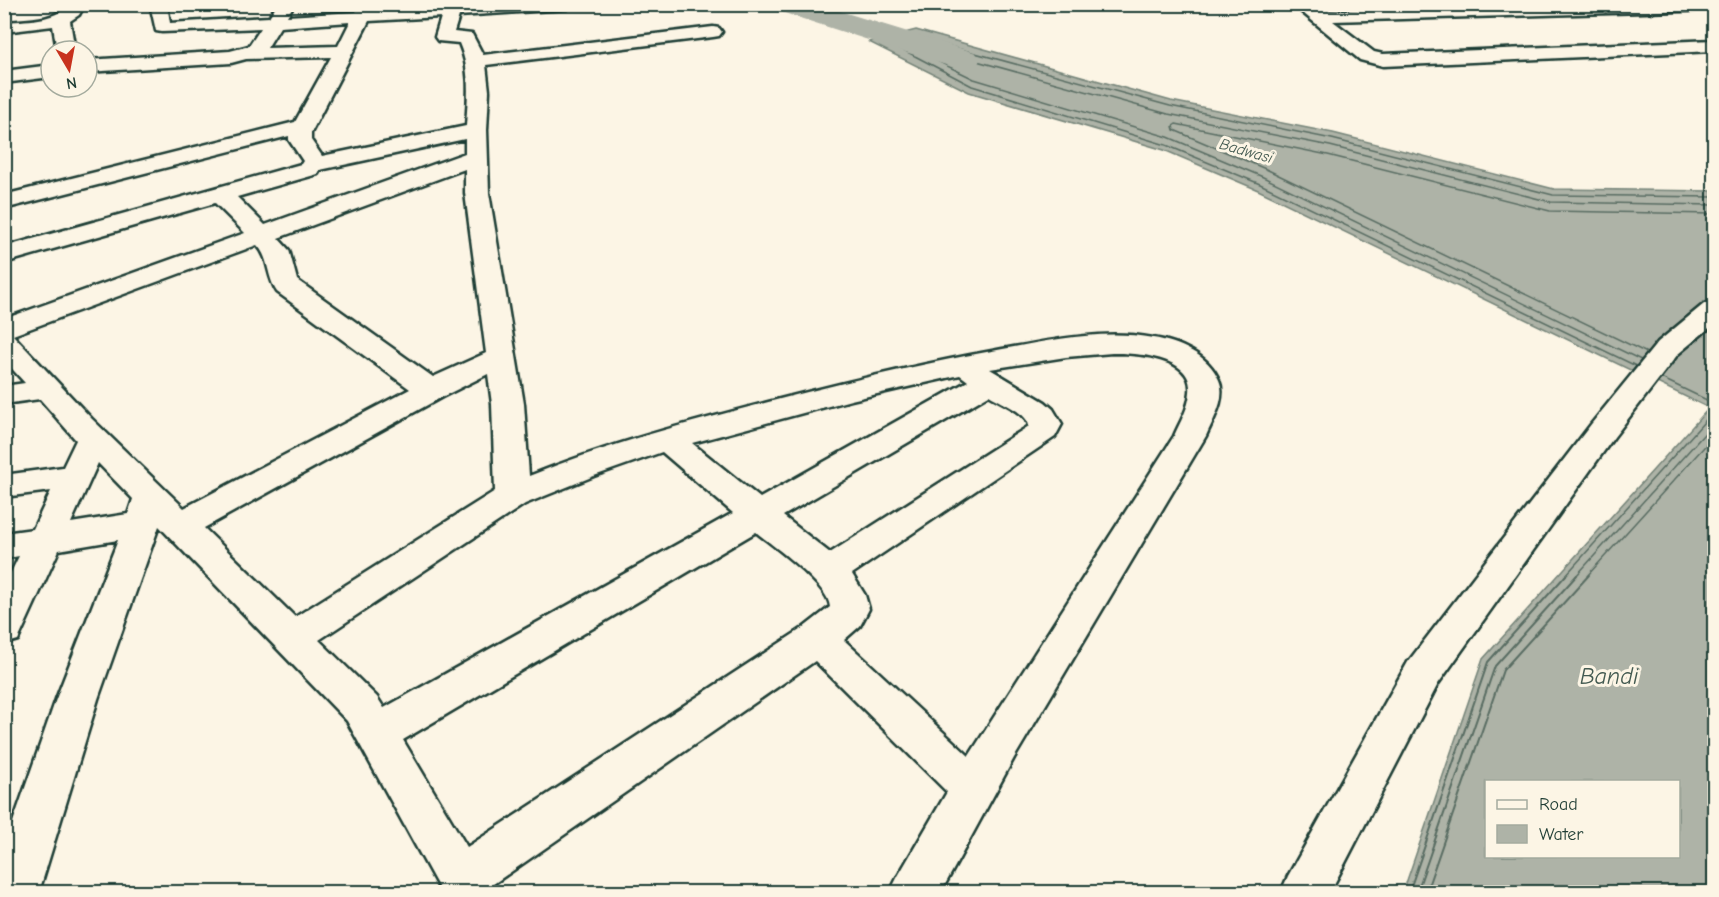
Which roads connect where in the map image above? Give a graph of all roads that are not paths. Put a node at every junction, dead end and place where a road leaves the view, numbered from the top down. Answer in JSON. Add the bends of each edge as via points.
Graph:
{"nodes":[{"id":1,"x":158,"y":4,"type":"edge"},
{"id":2,"x":237,"y":4,"type":"edge"},
{"id":3,"x":286,"y":4,"type":"edge"},
{"id":4,"x":567,"y":4,"type":"edge"},
{"id":5,"x":82,"y":5,"type":"edge"},
{"id":6,"x":1714,"y":5,"type":"edge"},
{"id":7,"x":453,"y":8,"type":"edge"},
{"id":8,"x":366,"y":10,"type":"edge"},
{"id":9,"x":533,"y":10,"type":"edge"},
{"id":10,"x":1307,"y":10,"type":"edge"},
{"id":11,"x":63,"y":18,"type":"junction"},
{"id":12,"x":275,"y":20,"type":"junction"},
{"id":13,"x":234,"y":23,"type":"junction"},
{"id":14,"x":4,"y":27,"type":"edge"},
{"id":15,"x":1714,"y":30,"type":"edge"},
{"id":16,"x":713,"y":32,"type":"dead end"},
{"id":17,"x":64,"y":39,"type":"edge"},
{"id":18,"x":1436,"y":43,"type":"dead end"},
{"id":19,"x":1714,"y":46,"type":"edge"},
{"id":20,"x":344,"y":51,"type":"junction"},
{"id":21,"x":249,"y":54,"type":"junction"},
{"id":22,"x":476,"y":61,"type":"junction"},
{"id":23,"x":99,"y":65,"type":"edge"},
{"id":24,"x":39,"y":72,"type":"edge"},
{"id":25,"x":4,"y":77,"type":"edge"},
{"id":26,"x":304,"y":126,"type":"junction"},
{"id":27,"x":476,"y":130,"type":"junction"},
{"id":28,"x":476,"y":157,"type":"junction"},
{"id":29,"x":314,"y":165,"type":"junction"},
{"id":30,"x":221,"y":195,"type":"junction"},
{"id":31,"x":4,"y":202,"type":"edge"},
{"id":32,"x":261,"y":234,"type":"junction"},
{"id":33,"x":4,"y":255,"type":"edge"},
{"id":34,"x":1714,"y":310,"type":"edge"},
{"id":35,"x":4,"y":329,"type":"edge"},
{"id":36,"x":4,"y":342,"type":"edge"},
{"id":37,"x":501,"y":357,"type":"junction"},
{"id":38,"x":976,"y":374,"type":"junction"},
{"id":39,"x":48,"y":389,"type":"junction"},
{"id":40,"x":431,"y":390,"type":"junction"},
{"id":41,"x":4,"y":395,"type":"edge"},
{"id":42,"x":93,"y":438,"type":"junction"},
{"id":43,"x":667,"y":440,"type":"junction"},
{"id":44,"x":76,"y":476,"type":"junction"},
{"id":45,"x":4,"y":486,"type":"edge"},
{"id":46,"x":513,"y":496,"type":"junction"},
{"id":47,"x":158,"y":515,"type":"junction"},
{"id":48,"x":757,"y":515,"type":"junction"},
{"id":49,"x":46,"y":539,"type":"junction"},
{"id":50,"x":4,"y":546,"type":"edge"},
{"id":51,"x":828,"y":572,"type":"junction"},
{"id":52,"x":4,"y":629,"type":"edge"},
{"id":53,"x":292,"y":638,"type":"junction"},
{"id":54,"x":818,"y":639,"type":"junction"},
{"id":55,"x":376,"y":734,"type":"junction"},
{"id":56,"x":974,"y":789,"type":"junction"},
{"id":57,"x":464,"y":886,"type":"edge"},
{"id":58,"x":14,"y":892,"type":"edge"},
{"id":59,"x":915,"y":892,"type":"edge"},
{"id":60,"x":1305,"y":892,"type":"edge"}],
"edges":[{"from":1,"to":13,"type":"street","via":[[160,23],[165,28]]},
{"from":2,"to":13,"type":"street"},
{"from":3,"to":12,"type":"street"},
{"from":4,"to":9,"type":"street"},
{"from":5,"to":11,"type":"street"},
{"from":6,"to":10,"type":"street"},
{"from":7,"to":8,"type":"street"},
{"from":7,"to":9,"type":"street"},
{"from":7,"to":22,"type":"street","via":[[444,37],[466,38]]},
{"from":8,"to":12,"type":"street"},
{"from":8,"to":20,"type":"street"},
{"from":10,"to":19,"type":"street","via":[[1367,56],[1383,60]]},
{"from":11,"to":14,"type":"street"},
{"from":11,"to":17,"type":"street","via":[[60,19]]},
{"from":12,"to":13,"type":"street"},
{"from":12,"to":21,"type":"street","via":[[256,50]]},
{"from":15,"to":18,"type":"street"},
{"from":16,"to":22,"type":"street","via":[[532,48]]},
{"from":20,"to":21,"type":"street"},
{"from":20,"to":26,"type":"street"},
{"from":21,"to":23,"type":"street"},
{"from":22,"to":27,"type":"street"},
{"from":24,"to":25,"type":"street"},
{"from":26,"to":29,"type":"street","via":[[300,140]]},
{"from":26,"to":31,"type":"street"},
{"from":27,"to":28,"type":"street"},
{"from":27,"to":29,"type":"street"},
{"from":28,"to":32,"type":"street"},
{"from":28,"to":37,"type":"street","via":[[477,194]]},
{"from":29,"to":30,"type":"street","via":[[304,172]]},
{"from":30,"to":32,"type":"street"},
{"from":30,"to":33,"type":"street"},
{"from":32,"to":35,"type":"street"},
{"from":32,"to":40,"type":"street","via":[[276,250],[280,277],[287,286]]},
{"from":34,"to":60,"type":"street","via":[[1668,348],[1423,673]]},
{"from":36,"to":39,"type":"street"},
{"from":37,"to":40,"type":"street"},
{"from":37,"to":46,"type":"street"},
{"from":38,"to":43,"type":"street","via":[[907,376]]},
{"from":38,"to":48,"type":"street"},
{"from":38,"to":51,"type":"street","via":[[1042,416],[1044,430]]},
{"from":38,"to":56,"type":"street","via":[[1023,354],[1145,345],[1170,352],[1192,366],[1204,380],[1205,390],[1190,436]]},
{"from":39,"to":41,"type":"street"},
{"from":39,"to":42,"type":"street"},
{"from":40,"to":47,"type":"street"},
{"from":42,"to":44,"type":"street"},
{"from":42,"to":47,"type":"street"},
{"from":43,"to":46,"type":"street"},
{"from":43,"to":48,"type":"street"},
{"from":44,"to":45,"type":"street"},
{"from":44,"to":49,"type":"street"},
{"from":46,"to":53,"type":"street"},
{"from":47,"to":49,"type":"street"},
{"from":47,"to":53,"type":"street"},
{"from":47,"to":58,"type":"street","via":[[76,699]]},
{"from":48,"to":51,"type":"street"},
{"from":48,"to":55,"type":"street"},
{"from":49,"to":50,"type":"street"},
{"from":49,"to":52,"type":"street"},
{"from":51,"to":54,"type":"street","via":[[848,596],[851,612]]},
{"from":53,"to":55,"type":"street","via":[[362,708]]},
{"from":54,"to":56,"type":"street"},
{"from":54,"to":57,"type":"street"},
{"from":55,"to":57,"type":"street"},
{"from":56,"to":59,"type":"street"}]}
